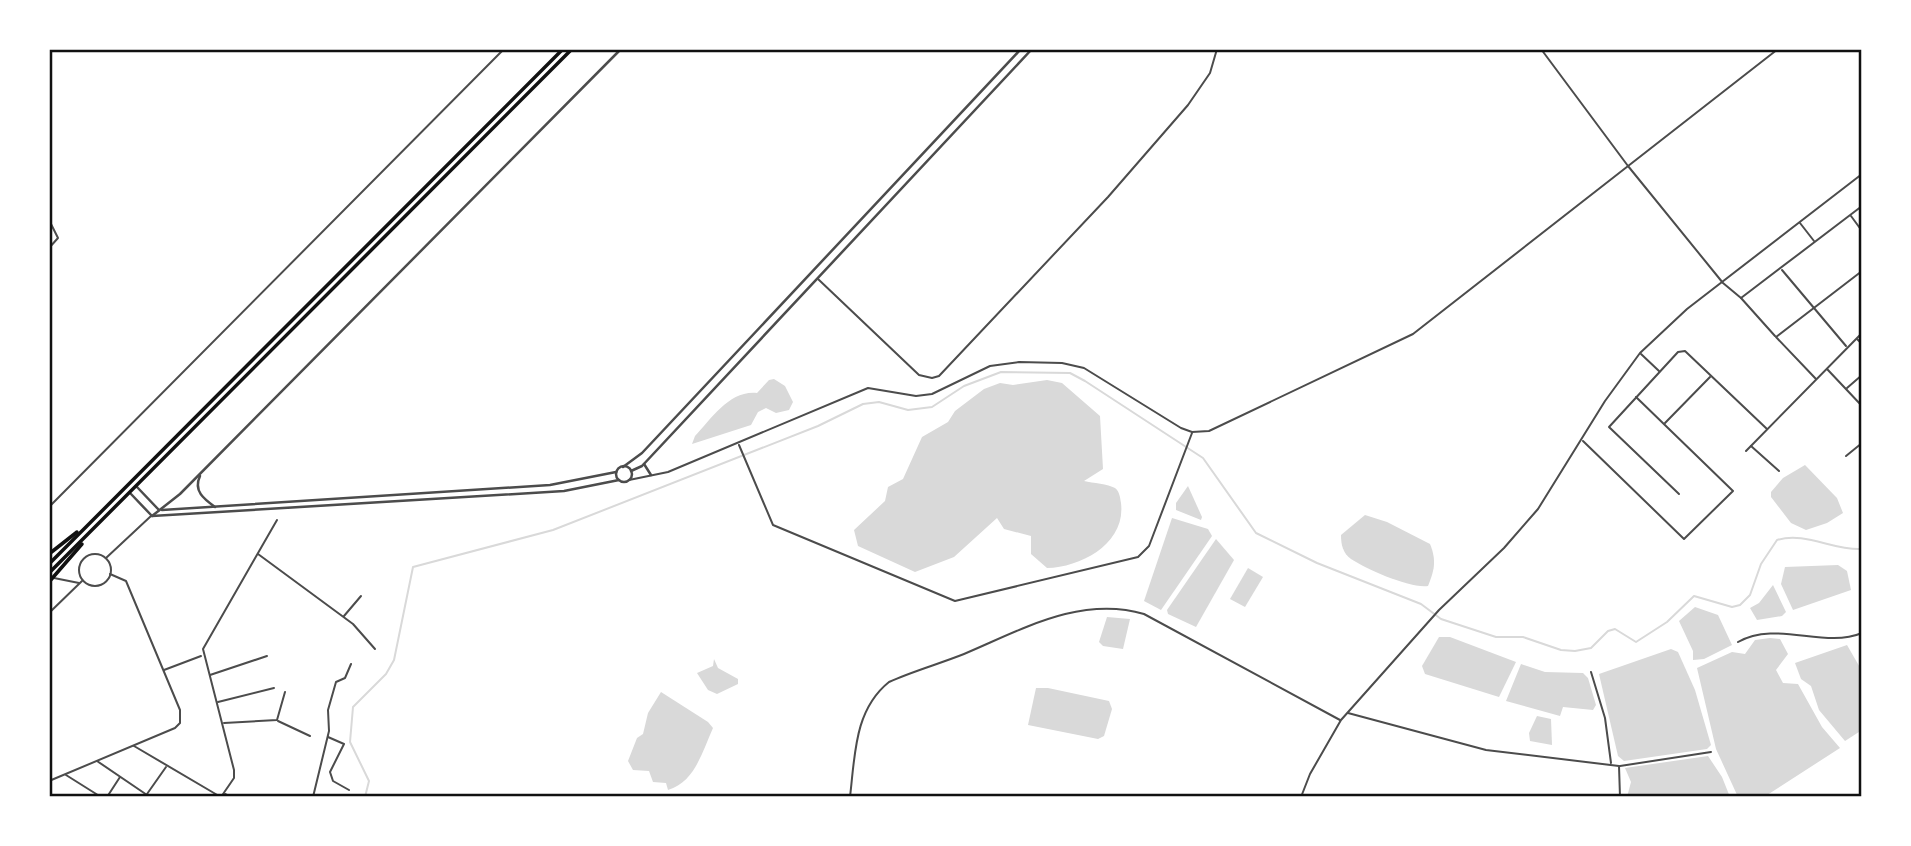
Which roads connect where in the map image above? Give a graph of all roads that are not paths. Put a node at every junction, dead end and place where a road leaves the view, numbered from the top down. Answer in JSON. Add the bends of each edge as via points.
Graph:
{"nodes":[{"id":1,"x":504,"y":49,"type":"edge"},
{"id":2,"x":563,"y":49,"type":"edge"},
{"id":3,"x":572,"y":49,"type":"edge"},
{"id":4,"x":621,"y":49,"type":"edge"},
{"id":5,"x":1021,"y":49,"type":"edge"},
{"id":6,"x":1032,"y":49,"type":"edge"},
{"id":7,"x":1217,"y":49,"type":"edge"},
{"id":8,"x":1541,"y":49,"type":"edge"},
{"id":9,"x":1778,"y":49,"type":"edge"},
{"id":10,"x":1628,"y":166,"type":"junction"},
{"id":11,"x":1862,"y":174,"type":"edge"},
{"id":12,"x":1862,"y":206,"type":"edge"},
{"id":13,"x":1851,"y":215,"type":"junction"},
{"id":14,"x":49,"y":220,"type":"edge"},
{"id":15,"x":1800,"y":222,"type":"junction"},
{"id":16,"x":1862,"y":231,"type":"edge"},
{"id":17,"x":1815,"y":243,"type":"junction"},
{"id":18,"x":49,"y":248,"type":"edge"},
{"id":19,"x":1782,"y":269,"type":"junction"},
{"id":20,"x":1862,"y":271,"type":"edge"},
{"id":21,"x":811,"y":273,"type":"junction"},
{"id":22,"x":817,"y":278,"type":"junction"},
{"id":23,"x":1723,"y":283,"type":"junction"},
{"id":24,"x":1741,"y":298,"type":"junction"},
{"id":25,"x":1814,"y":308,"type":"junction"},
{"id":26,"x":1862,"y":333,"type":"edge"},
{"id":27,"x":1776,"y":337,"type":"junction"},
{"id":28,"x":1857,"y":338,"type":"junction"},
{"id":29,"x":1862,"y":344,"type":"edge"},
{"id":30,"x":1847,"y":348,"type":"junction"},
{"id":31,"x":1640,"y":354,"type":"junction"},
{"id":32,"x":1827,"y":368,"type":"junction"},
{"id":33,"x":1659,"y":371,"type":"junction"},
{"id":34,"x":1862,"y":374,"type":"edge"},
{"id":35,"x":1711,"y":376,"type":"junction"},
{"id":36,"x":1816,"y":379,"type":"junction"},
{"id":37,"x":1846,"y":389,"type":"junction"},
{"id":38,"x":1636,"y":397,"type":"junction"},
{"id":39,"x":1862,"y":406,"type":"edge"},
{"id":40,"x":1664,"y":423,"type":"junction"},
{"id":41,"x":1767,"y":429,"type":"junction"},
{"id":42,"x":1192,"y":432,"type":"junction"},
{"id":43,"x":1582,"y":440,"type":"junction"},
{"id":44,"x":1862,"y":443,"type":"edge"},
{"id":45,"x":738,"y":444,"type":"junction"},
{"id":46,"x":1751,"y":446,"type":"junction"},
{"id":47,"x":1746,"y":451,"type":"dead end"},
{"id":48,"x":1846,"y":456,"type":"dead end"},
{"id":49,"x":644,"y":464,"type":"junction"},
{"id":50,"x":623,"y":467,"type":"junction"},
{"id":51,"x":203,"y":470,"type":"junction"},
{"id":52,"x":631,"y":471,"type":"junction"},
{"id":53,"x":1779,"y":471,"type":"dead end"},
{"id":54,"x":617,"y":472,"type":"junction"},
{"id":55,"x":651,"y":475,"type":"junction"},
{"id":56,"x":619,"y":480,"type":"junction"},
{"id":57,"x":629,"y":480,"type":"junction"},
{"id":58,"x":137,"y":487,"type":"junction"},
{"id":59,"x":443,"y":491,"type":"junction"},
{"id":60,"x":131,"y":494,"type":"junction"},
{"id":61,"x":1679,"y":494,"type":"dead end"},
{"id":62,"x":443,"y":499,"type":"junction"},
{"id":63,"x":49,"y":507,"type":"edge"},
{"id":64,"x":215,"y":507,"type":"junction"},
{"id":65,"x":159,"y":510,"type":"junction"},
{"id":66,"x":152,"y":516,"type":"junction"},
{"id":67,"x":277,"y":520,"type":"dead end"},
{"id":68,"x":79,"y":531,"type":"junction"},
{"id":69,"x":87,"y":537,"type":"junction"},
{"id":70,"x":257,"y":553,"type":"junction"},
{"id":71,"x":49,"y":554,"type":"edge"},
{"id":72,"x":105,"y":558,"type":"junction"},
{"id":73,"x":49,"y":564,"type":"edge"},
{"id":74,"x":49,"y":573,"type":"edge"},
{"id":75,"x":110,"y":574,"type":"junction"},
{"id":76,"x":54,"y":578,"type":"junction"},
{"id":77,"x":49,"y":582,"type":"edge"},
{"id":78,"x":82,"y":582,"type":"junction"},
{"id":79,"x":361,"y":596,"type":"dead end"},
{"id":80,"x":49,"y":613,"type":"edge"},
{"id":81,"x":344,"y":617,"type":"junction"},
{"id":82,"x":1862,"y":634,"type":"edge"},
{"id":83,"x":1738,"y":642,"type":"dead end"},
{"id":84,"x":375,"y":649,"type":"dead end"},
{"id":85,"x":203,"y":656,"type":"junction"},
{"id":86,"x":267,"y":656,"type":"dead end"},
{"id":87,"x":351,"y":664,"type":"dead end"},
{"id":88,"x":163,"y":670,"type":"junction"},
{"id":89,"x":1591,"y":672,"type":"dead end"},
{"id":90,"x":209,"y":675,"type":"junction"},
{"id":91,"x":274,"y":688,"type":"dead end"},
{"id":92,"x":285,"y":692,"type":"dead end"},
{"id":93,"x":217,"y":703,"type":"junction"},
{"id":94,"x":1347,"y":712,"type":"junction"},
{"id":95,"x":277,"y":720,"type":"junction"},
{"id":96,"x":1340,"y":720,"type":"junction"},
{"id":97,"x":223,"y":723,"type":"junction"},
{"id":98,"x":310,"y":736,"type":"dead end"},
{"id":99,"x":327,"y":737,"type":"junction"},
{"id":100,"x":133,"y":746,"type":"junction"},
{"id":101,"x":1711,"y":751,"type":"dead end"},
{"id":102,"x":96,"y":761,"type":"junction"},
{"id":103,"x":1611,"y":765,"type":"junction"},
{"id":104,"x":1619,"y":766,"type":"junction"},
{"id":105,"x":166,"y":767,"type":"junction"},
{"id":106,"x":65,"y":774,"type":"junction"},
{"id":107,"x":120,"y":777,"type":"junction"},
{"id":108,"x":49,"y":781,"type":"edge"},
{"id":109,"x":349,"y":790,"type":"dead end"},
{"id":110,"x":92,"y":791,"type":"junction"},
{"id":111,"x":224,"y":793,"type":"junction"},
{"id":112,"x":149,"y":796,"type":"edge"},
{"id":113,"x":88,"y":797,"type":"edge"},
{"id":114,"x":101,"y":797,"type":"edge"},
{"id":115,"x":107,"y":797,"type":"edge"},
{"id":116,"x":221,"y":797,"type":"edge"},
{"id":117,"x":231,"y":797,"type":"edge"},
{"id":118,"x":313,"y":797,"type":"edge"},
{"id":119,"x":850,"y":797,"type":"edge"},
{"id":120,"x":1301,"y":797,"type":"edge"},
{"id":121,"x":1620,"y":797,"type":"edge"}],
"edges":[{"from":1,"to":63,"type":"street"},
{"from":2,"to":68,"type":"highway"},
{"from":3,"to":58,"type":"highway"},
{"from":4,"to":51,"type":"street"},
{"from":5,"to":21,"type":"street"},
{"from":6,"to":22,"type":"street"},
{"from":7,"to":22,"type":"street","via":[[1210,73],[1188,104],[1108,197],[939,376],[919,375]]},
{"from":8,"to":10,"type":"street"},
{"from":9,"to":10,"type":"street"},
{"from":10,"to":23,"type":"street"},
{"from":10,"to":42,"type":"street","via":[[1402,341],[1209,431]]},
{"from":11,"to":15,"type":"street"},
{"from":12,"to":13,"type":"street"},
{"from":13,"to":16,"type":"street"},
{"from":13,"to":17,"type":"street"},
{"from":14,"to":18,"type":"street","via":[[58,238]]},
{"from":15,"to":17,"type":"street"},
{"from":15,"to":23,"type":"street"},
{"from":17,"to":19,"type":"street"},
{"from":19,"to":24,"type":"street"},
{"from":19,"to":25,"type":"street"},
{"from":20,"to":25,"type":"street"},
{"from":21,"to":22,"type":"street"},
{"from":21,"to":50,"type":"street","via":[[635,460]]},
{"from":22,"to":49,"type":"street"},
{"from":23,"to":24,"type":"street"},
{"from":23,"to":31,"type":"street","via":[[1687,309]]},
{"from":24,"to":27,"type":"street"},
{"from":25,"to":27,"type":"street"},
{"from":25,"to":30,"type":"street"},
{"from":26,"to":28,"type":"street"},
{"from":27,"to":36,"type":"street"},
{"from":28,"to":29,"type":"street"},
{"from":28,"to":30,"type":"street"},
{"from":30,"to":32,"type":"street"},
{"from":31,"to":33,"type":"street"},
{"from":31,"to":43,"type":"street"},
{"from":32,"to":36,"type":"street"},
{"from":32,"to":37,"type":"street"},
{"from":33,"to":35,"type":"street","via":[[1682,350]]},
{"from":33,"to":38,"type":"street"},
{"from":34,"to":37,"type":"street"},
{"from":35,"to":40,"type":"street"},
{"from":35,"to":41,"type":"street"},
{"from":36,"to":41,"type":"street"},
{"from":37,"to":39,"type":"street"},
{"from":38,"to":40,"type":"street"},
{"from":38,"to":61,"type":"street","via":[[1611,423],[1610,430]]},
{"from":40,"to":43,"type":"street","via":[[1733,491],[1684,539]]},
{"from":41,"to":46,"type":"street"},
{"from":42,"to":45,"type":"street","via":[[1084,368],[1019,362],[981,370],[932,394],[868,388]]},
{"from":42,"to":45,"type":"street","via":[[1149,546],[1138,557],[955,601],[775,527]]},
{"from":43,"to":94,"type":"street","via":[[1527,522]]},
{"from":44,"to":48,"type":"street"},
{"from":45,"to":55,"type":"street"},
{"from":46,"to":47,"type":"street"},
{"from":46,"to":53,"type":"street"},
{"from":49,"to":52,"type":"street"},
{"from":49,"to":55,"type":"street"},
{"from":50,"to":52,"type":"street"},
{"from":50,"to":54,"type":"street"},
{"from":51,"to":64,"type":"street","via":[[198,489]]},
{"from":51,"to":65,"type":"street"},
{"from":52,"to":57,"type":"street"},
{"from":54,"to":56,"type":"street"},
{"from":54,"to":59,"type":"street","via":[[576,482]]},
{"from":55,"to":57,"type":"street"},
{"from":56,"to":57,"type":"street"},
{"from":56,"to":62,"type":"street","via":[[564,491]]},
{"from":58,"to":60,"type":"highway"},
{"from":58,"to":65,"type":"street"},
{"from":59,"to":62,"type":"street"},
{"from":59,"to":64,"type":"street"},
{"from":60,"to":66,"type":"street"},
{"from":60,"to":69,"type":"highway"},
{"from":62,"to":66,"type":"street"},
{"from":64,"to":65,"type":"street"},
{"from":65,"to":66,"type":"street"},
{"from":66,"to":72,"type":"street"},
{"from":67,"to":70,"type":"street"},
{"from":68,"to":71,"type":"highway"},
{"from":68,"to":73,"type":"highway"},
{"from":69,"to":74,"type":"highway"},
{"from":69,"to":76,"type":"highway"},
{"from":70,"to":81,"type":"street"},
{"from":70,"to":85,"type":"street","via":[[203,646]]},
{"from":72,"to":75,"type":"street"},
{"from":72,"to":78,"type":"street","via":[[90,555],[82,561]]},
{"from":75,"to":78,"type":"street","via":[[96,586]]},
{"from":75,"to":88,"type":"street","via":[[126,581]]},
{"from":76,"to":77,"type":"highway"},
{"from":76,"to":78,"type":"street"},
{"from":78,"to":80,"type":"street"},
{"from":79,"to":81,"type":"street"},
{"from":81,"to":84,"type":"street"},
{"from":82,"to":83,"type":"street","via":[[1845,638],[1760,632]]},
{"from":85,"to":88,"type":"street"},
{"from":85,"to":90,"type":"street"},
{"from":86,"to":90,"type":"street"},
{"from":87,"to":99,"type":"street","via":[[345,678],[336,682]]},
{"from":88,"to":100,"type":"street","via":[[180,710],[180,723]]},
{"from":89,"to":103,"type":"street","via":[[1605,718]]},
{"from":90,"to":93,"type":"street"},
{"from":91,"to":93,"type":"street"},
{"from":92,"to":95,"type":"street"},
{"from":93,"to":97,"type":"street"},
{"from":94,"to":96,"type":"street"},
{"from":94,"to":103,"type":"street","via":[[1486,750]]},
{"from":95,"to":97,"type":"street"},
{"from":95,"to":98,"type":"street"},
{"from":96,"to":119,"type":"street","via":[[1144,614],[1091,608],[1041,622],[889,682],[867,705]]},
{"from":96,"to":120,"type":"street"},
{"from":97,"to":111,"type":"street","via":[[234,774]]},
{"from":99,"to":109,"type":"street","via":[[344,744],[330,772],[333,781]]},
{"from":99,"to":118,"type":"street"},
{"from":100,"to":102,"type":"street"},
{"from":100,"to":105,"type":"street"},
{"from":101,"to":104,"type":"street"},
{"from":102,"to":106,"type":"street"},
{"from":102,"to":107,"type":"street"},
{"from":103,"to":104,"type":"street"},
{"from":104,"to":121,"type":"street"},
{"from":105,"to":112,"type":"street"},
{"from":105,"to":116,"type":"street"},
{"from":106,"to":108,"type":"street"},
{"from":106,"to":110,"type":"street"},
{"from":107,"to":112,"type":"street"},
{"from":107,"to":115,"type":"street"},
{"from":110,"to":113,"type":"street"},
{"from":110,"to":114,"type":"street"},
{"from":111,"to":116,"type":"street"},
{"from":111,"to":117,"type":"street"}]}
